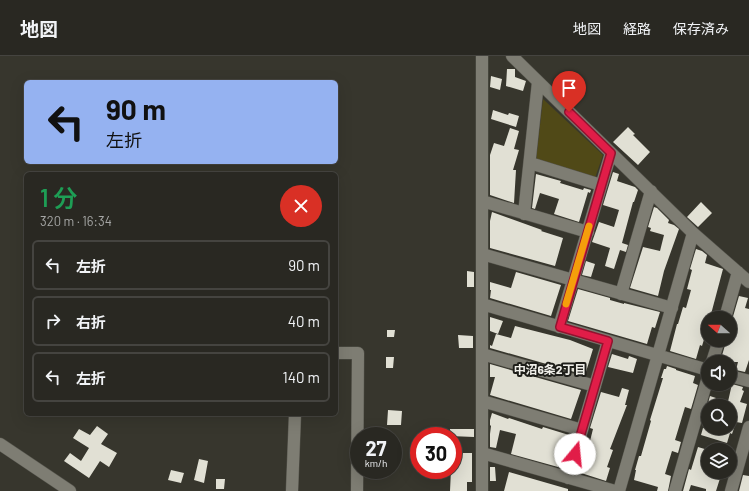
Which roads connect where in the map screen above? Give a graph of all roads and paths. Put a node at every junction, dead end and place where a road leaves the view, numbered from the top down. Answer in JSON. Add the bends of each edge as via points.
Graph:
{"nodes":[{"id":1,"x":482,"y":56,"type":"edge"},
{"id":2,"x":512,"y":56,"type":"edge"},
{"id":3,"x":538,"y":82,"type":"junction"},
{"id":4,"x":611,"y":153,"type":"junction"},
{"id":5,"x":530,"y":163,"type":"junction"},
{"id":6,"x":601,"y":185,"type":"junction"},
{"id":7,"x":651,"y":191,"type":"junction"},
{"id":8,"x":482,"y":201,"type":"junction"},
{"id":9,"x":524,"y":214,"type":"junction"},
{"id":10,"x":588,"y":232,"type":"junction"},
{"id":11,"x":693,"y":233,"type":"junction"},
{"id":12,"x":482,"y":254,"type":"junction"},
{"id":13,"x":738,"y":272,"type":"junction"},
{"id":14,"x":573,"y":280,"type":"junction"},
{"id":15,"x":749,"y":282,"type":"edge"},
{"id":16,"x":621,"y":294,"type":"junction"},
{"id":17,"x":482,"y":304,"type":"junction"},
{"id":18,"x":672,"y":308,"type":"junction"},
{"id":19,"x":727,"y":311,"type":"edge"},
{"id":20,"x":560,"y":327,"type":"junction"},
{"id":21,"x":608,"y":341,"type":"junction"},
{"id":22,"x":338,"y":353,"type":"edge"},
{"id":23,"x":482,"y":354,"type":"junction"},
{"id":24,"x":658,"y":356,"type":"junction"},
{"id":25,"x":701,"y":368,"type":"edge"},
{"id":26,"x":737,"y":378,"type":"edge"},
{"id":27,"x":749,"y":381,"type":"edge"},
{"id":28,"x":595,"y":386,"type":"junction"},
{"id":29,"x":704,"y":391,"type":"edge"},
{"id":30,"x":482,"y":401,"type":"junction"},
{"id":31,"x":295,"y":416,"type":"edge"},
{"id":32,"x":749,"y":427,"type":"edge"},
{"id":33,"x":582,"y":430,"type":"junction"},
{"id":34,"x":0,"y":444,"type":"edge"},
{"id":35,"x":482,"y":453,"type":"junction"},
{"id":36,"x":743,"y":468,"type":"edge"},
{"id":37,"x":568,"y":478,"type":"junction"},
{"id":38,"x":70,"y":491,"type":"edge"},
{"id":39,"x":292,"y":491,"type":"edge"},
{"id":40,"x":357,"y":491,"type":"edge"},
{"id":41,"x":482,"y":491,"type":"edge"},
{"id":42,"x":615,"y":491,"type":"edge"},
{"id":43,"x":620,"y":491,"type":"edge"},
{"id":44,"x":676,"y":491,"type":"edge"},
{"id":45,"x":731,"y":491,"type":"edge"}],
"edges":[{"from":1,"to":8,"type":"street"},
{"from":2,"to":3,"type":"street"},
{"from":3,"to":4,"type":"street"},
{"from":3,"to":5,"type":"street"},
{"from":4,"to":6,"type":"street"},
{"from":4,"to":7,"type":"street"},
{"from":5,"to":6,"type":"street"},
{"from":5,"to":9,"type":"street"},
{"from":6,"to":10,"type":"street"},
{"from":7,"to":11,"type":"street"},
{"from":7,"to":16,"type":"street"},
{"from":8,"to":9,"type":"street"},
{"from":8,"to":12,"type":"street"},
{"from":9,"to":10,"type":"street"},
{"from":10,"to":14,"type":"street"},
{"from":11,"to":13,"type":"street"},
{"from":11,"to":18,"type":"street"},
{"from":12,"to":14,"type":"street"},
{"from":12,"to":17,"type":"street"},
{"from":13,"to":15,"type":"street"},
{"from":13,"to":19,"type":"street"},
{"from":14,"to":16,"type":"street"},
{"from":14,"to":20,"type":"street"},
{"from":16,"to":18,"type":"street"},
{"from":17,"to":20,"type":"street"},
{"from":17,"to":23,"type":"street"},
{"from":18,"to":24,"type":"street"},
{"from":20,"to":21,"type":"street"},
{"from":21,"to":24,"type":"street"},
{"from":21,"to":28,"type":"street"},
{"from":22,"to":40,"type":"street","via":[[358,353]]},
{"from":23,"to":28,"type":"street"},
{"from":23,"to":30,"type":"street"},
{"from":24,"to":25,"type":"street"},
{"from":24,"to":43,"type":"street"},
{"from":26,"to":27,"type":"street"},
{"from":28,"to":33,"type":"street"},
{"from":29,"to":44,"type":"street"},
{"from":30,"to":33,"type":"street"},
{"from":30,"to":35,"type":"street"},
{"from":31,"to":39,"type":"street"},
{"from":32,"to":36,"type":"street"},
{"from":33,"to":37,"type":"street"},
{"from":34,"to":38,"type":"street"},
{"from":35,"to":37,"type":"street"},
{"from":35,"to":41,"type":"street"},
{"from":36,"to":45,"type":"street"},
{"from":37,"to":42,"type":"street"}]}
